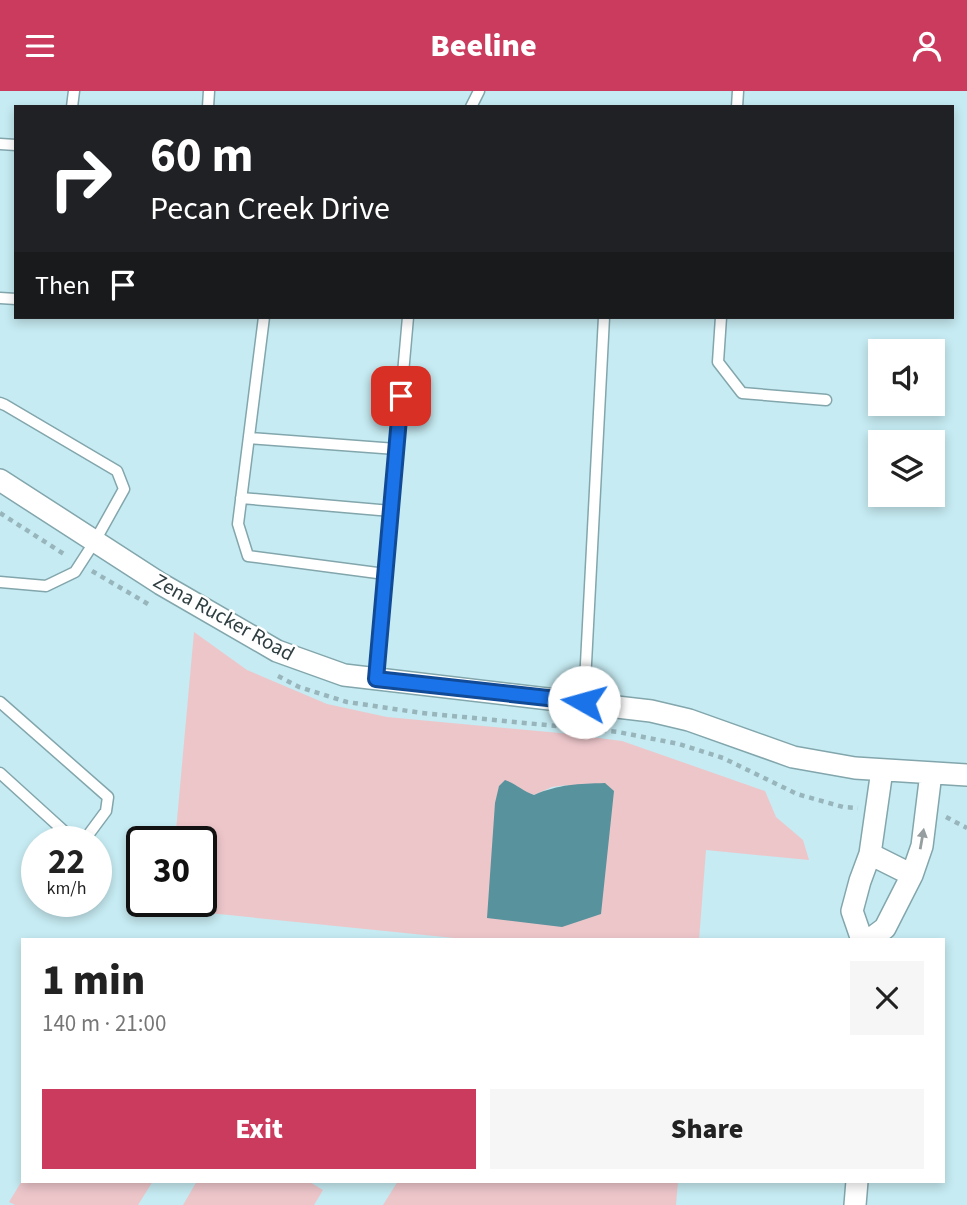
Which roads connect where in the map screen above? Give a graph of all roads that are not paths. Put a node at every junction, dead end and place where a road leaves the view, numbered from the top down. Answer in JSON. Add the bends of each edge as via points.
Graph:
{"nodes":[{"id":1,"x":264,"y":319,"type":"edge"},
{"id":2,"x":408,"y":319,"type":"edge"},
{"id":3,"x":604,"y":319,"type":"edge"},
{"id":4,"x":721,"y":319,"type":"edge"},
{"id":5,"x":826,"y":400,"type":"dead end"},
{"id":6,"x":0,"y":403,"type":"edge"},
{"id":7,"x":249,"y":439,"type":"junction"},
{"id":8,"x":396,"y":450,"type":"junction"},
{"id":9,"x":0,"y":480,"type":"edge"},
{"id":10,"x":241,"y":498,"type":"junction"},
{"id":11,"x":391,"y":511,"type":"junction"},
{"id":12,"x":95,"y":541,"type":"junction"},
{"id":13,"x":385,"y":574,"type":"junction"},
{"id":14,"x":0,"y":582,"type":"edge"},
{"id":15,"x":376,"y":679,"type":"junction"},
{"id":16,"x":0,"y":702,"type":"edge"},
{"id":17,"x":584,"y":702,"type":"junction"},
{"id":18,"x":882,"y":770,"type":"junction"},
{"id":19,"x":0,"y":773,"type":"edge"},
{"id":20,"x":931,"y":773,"type":"junction"},
{"id":21,"x":967,"y":775,"type":"edge"},
{"id":22,"x":58,"y":826,"type":"edge"},
{"id":23,"x":95,"y":826,"type":"edge"},
{"id":24,"x":870,"y":854,"type":"junction"},
{"id":25,"x":912,"y":875,"type":"junction"},
{"id":26,"x":861,"y":938,"type":"edge"},
{"id":27,"x":872,"y":938,"type":"edge"},
{"id":28,"x":856,"y":1183,"type":"edge"},
{"id":29,"x":855,"y":1205,"type":"edge"}],
"edges":[{"from":1,"to":7,"type":"lane"},
{"from":2,"to":8,"type":"lane"},
{"from":3,"to":17,"type":"lane"},
{"from":4,"to":5,"type":"lane","via":[[718,362],[742,393]]},
{"from":6,"to":12,"type":"lane","via":[[117,471],[124,489]]},
{"from":7,"to":8,"type":"lane"},
{"from":7,"to":10,"type":"lane"},
{"from":8,"to":11,"type":"lane"},
{"from":9,"to":12,"type":"street","name":"Zena Rucker Road"},
{"from":10,"to":11,"type":"lane"},
{"from":10,"to":13,"type":"lane","via":[[238,524],[248,556]]},
{"from":11,"to":13,"type":"lane"},
{"from":12,"to":14,"type":"lane","via":[[75,572],[58,581],[46,586]]},
{"from":12,"to":15,"type":"street","name":"Zena Rucker Road","via":[[277,651],[344,675]]},
{"from":13,"to":15,"type":"lane"},
{"from":15,"to":17,"type":"street","name":"Zena Rucker Road"},
{"from":16,"to":23,"type":"lane","via":[[108,797],[106,811]]},
{"from":17,"to":18,"type":"street","name":"Zena Rucker Road","via":[[689,720],[793,757]]},
{"from":18,"to":20,"type":"street","name":"Zena Rucker Road"},
{"from":18,"to":24,"type":"street"},
{"from":19,"to":22,"type":"lane"},
{"from":20,"to":21,"type":"street","name":"Zena Rucker Road"},
{"from":25,"to":20,"type":"street","one_way":true,"via":[[922,846]]},
{"from":24,"to":25,"type":"street"},
{"from":24,"to":26,"type":"street","via":[[852,911]]},
{"from":25,"to":27,"type":"street","via":[[885,928]]},
{"from":28,"to":29,"type":"street"}]}
